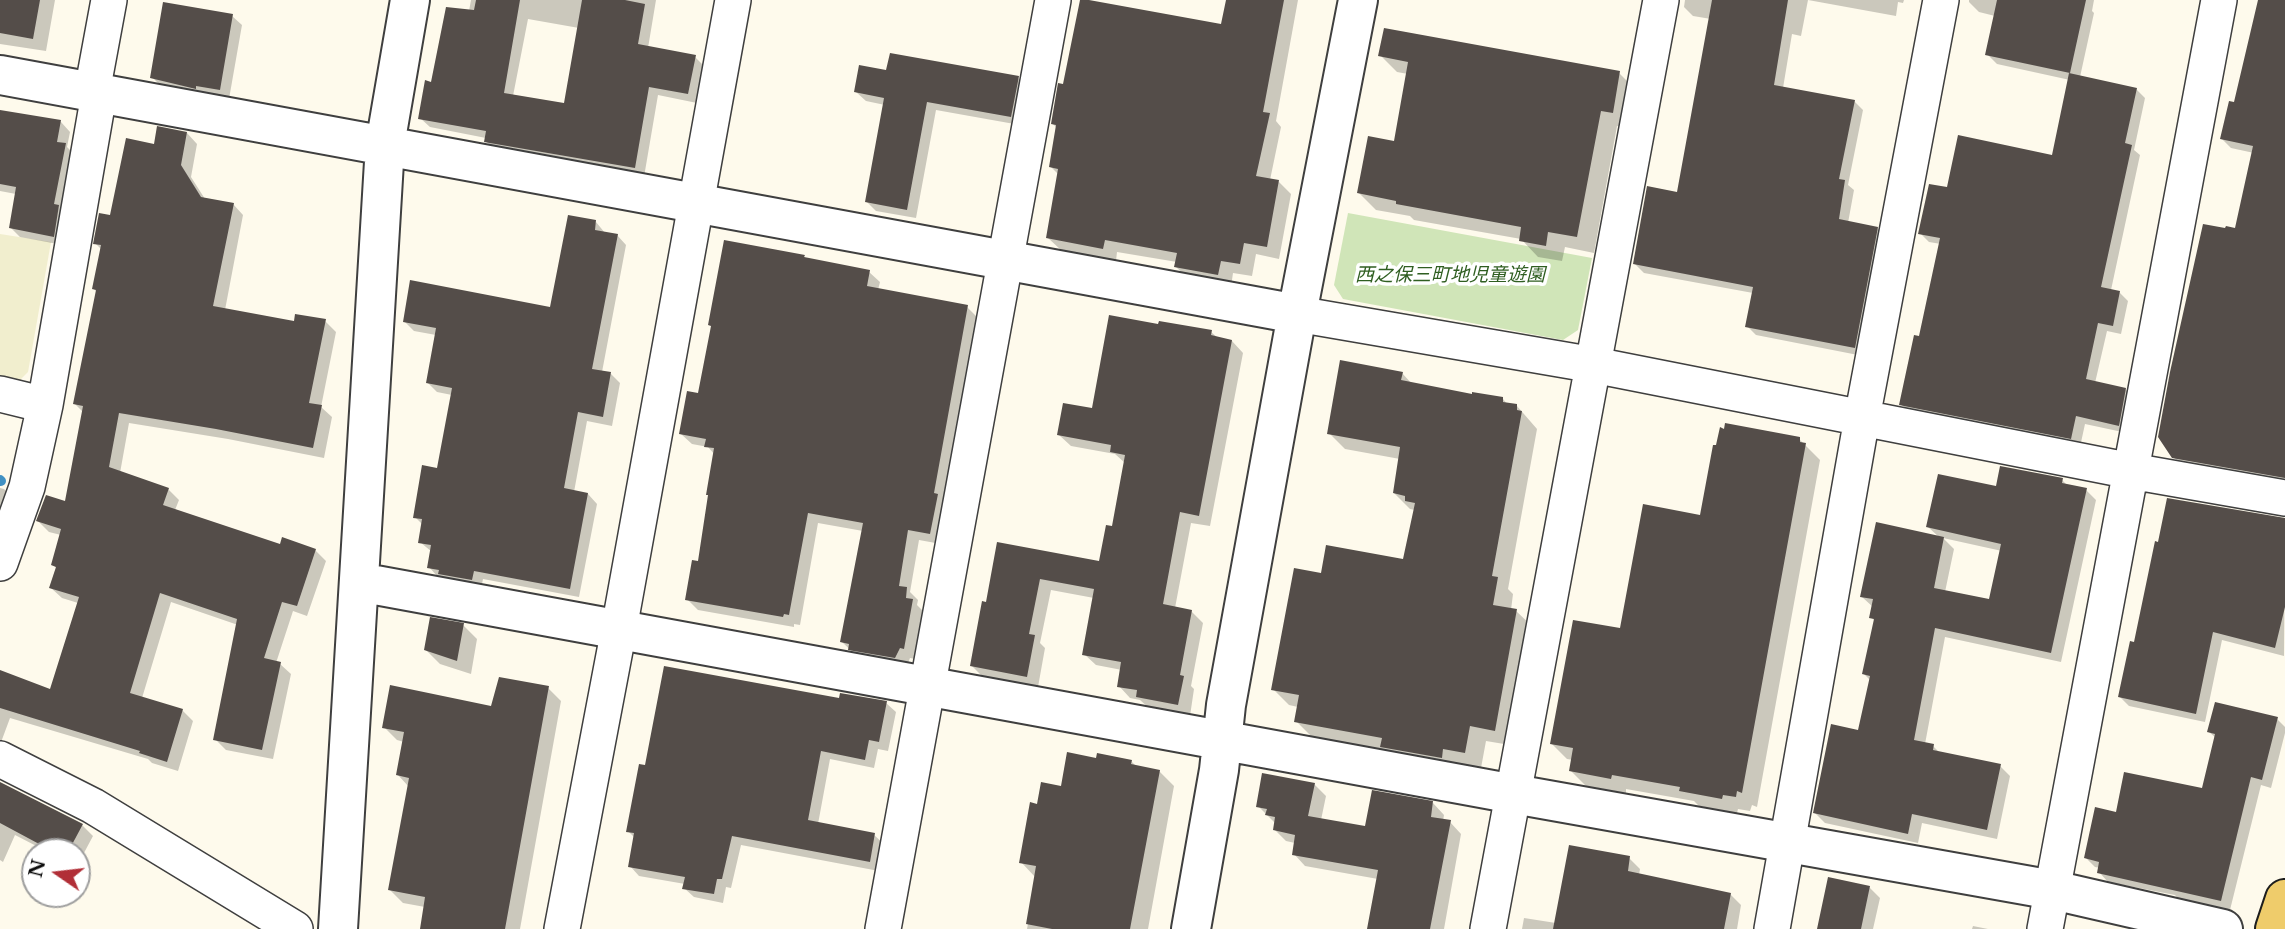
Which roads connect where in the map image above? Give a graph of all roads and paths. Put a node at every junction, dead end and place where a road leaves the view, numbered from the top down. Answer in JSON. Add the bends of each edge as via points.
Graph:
{"nodes":[{"id":1,"x":108,"y":0,"type":"edge"},
{"id":2,"x":410,"y":0,"type":"edge"},
{"id":3,"x":733,"y":0,"type":"edge"},
{"id":4,"x":1053,"y":0,"type":"edge"},
{"id":5,"x":1358,"y":0,"type":"edge"},
{"id":6,"x":1661,"y":0,"type":"edge"},
{"id":7,"x":1941,"y":0,"type":"edge"},
{"id":8,"x":2219,"y":0,"type":"edge"},
{"id":9,"x":0,"y":75,"type":"edge"},
{"id":10,"x":95,"y":93,"type":"junction"},
{"id":11,"x":385,"y":145,"type":"junction"},
{"id":12,"x":696,"y":202,"type":"junction"},
{"id":13,"x":1005,"y":261,"type":"junction"},
{"id":14,"x":1297,"y":314,"type":"junction"},
{"id":15,"x":1594,"y":365,"type":"junction"},
{"id":16,"x":0,"y":394,"type":"edge"},
{"id":17,"x":45,"y":405,"type":"junction"},
{"id":18,"x":1862,"y":418,"type":"junction"},
{"id":19,"x":2131,"y":471,"type":"junction"},
{"id":20,"x":2285,"y":498,"type":"edge"},
{"id":21,"x":0,"y":563,"type":"edge"},
{"id":22,"x":359,"y":582,"type":"junction"},
{"id":23,"x":619,"y":629,"type":"junction"},
{"id":24,"x":927,"y":687,"type":"junction"},
{"id":25,"x":1222,"y":741,"type":"junction"},
{"id":26,"x":0,"y":759,"type":"edge"},
{"id":27,"x":1514,"y":794,"type":"junction"},
{"id":28,"x":1786,"y":842,"type":"junction"},
{"id":29,"x":2053,"y":890,"type":"junction"},
{"id":30,"x":2285,"y":899,"type":"edge"},
{"id":31,"x":295,"y":929,"type":"edge"},
{"id":32,"x":338,"y":929,"type":"edge"},
{"id":33,"x":562,"y":929,"type":"edge"},
{"id":34,"x":883,"y":929,"type":"edge"},
{"id":35,"x":1191,"y":929,"type":"edge"},
{"id":36,"x":1488,"y":929,"type":"edge"},
{"id":37,"x":1772,"y":929,"type":"edge"},
{"id":38,"x":2045,"y":929,"type":"edge"},
{"id":39,"x":2223,"y":929,"type":"edge"},
{"id":40,"x":2276,"y":929,"type":"edge"}],
"edges":[{"from":1,"to":10,"type":"street"},
{"from":2,"to":11,"type":"street"},
{"from":3,"to":12,"type":"street"},
{"from":4,"to":13,"type":"street"},
{"from":5,"to":14,"type":"street"},
{"from":6,"to":15,"type":"street"},
{"from":7,"to":18,"type":"street"},
{"from":8,"to":19,"type":"street"},
{"from":9,"to":10,"type":"street"},
{"from":10,"to":11,"type":"street"},
{"from":10,"to":17,"type":"street"},
{"from":11,"to":12,"type":"street"},
{"from":11,"to":22,"type":"street"},
{"from":12,"to":13,"type":"street"},
{"from":12,"to":23,"type":"street"},
{"from":13,"to":14,"type":"street"},
{"from":13,"to":24,"type":"street"},
{"from":14,"to":15,"type":"street"},
{"from":14,"to":25,"type":"street"},
{"from":15,"to":18,"type":"street"},
{"from":15,"to":27,"type":"street"},
{"from":16,"to":17,"type":"street"},
{"from":17,"to":21,"type":"street","via":[[27,487]]},
{"from":18,"to":19,"type":"street"},
{"from":18,"to":28,"type":"street"},
{"from":19,"to":20,"type":"street"},
{"from":19,"to":29,"type":"street"},
{"from":22,"to":23,"type":"street"},
{"from":22,"to":32,"type":"street"},
{"from":23,"to":24,"type":"street"},
{"from":23,"to":33,"type":"street"},
{"from":24,"to":25,"type":"street"},
{"from":24,"to":34,"type":"street"},
{"from":25,"to":27,"type":"street"},
{"from":25,"to":35,"type":"street"},
{"from":26,"to":31,"type":"street","via":[[93,806]]},
{"from":27,"to":28,"type":"street"},
{"from":27,"to":36,"type":"street"},
{"from":28,"to":29,"type":"street"},
{"from":28,"to":37,"type":"street"},
{"from":29,"to":38,"type":"street"},
{"from":29,"to":39,"type":"street"},
{"from":30,"to":40,"type":"main road"}]}
